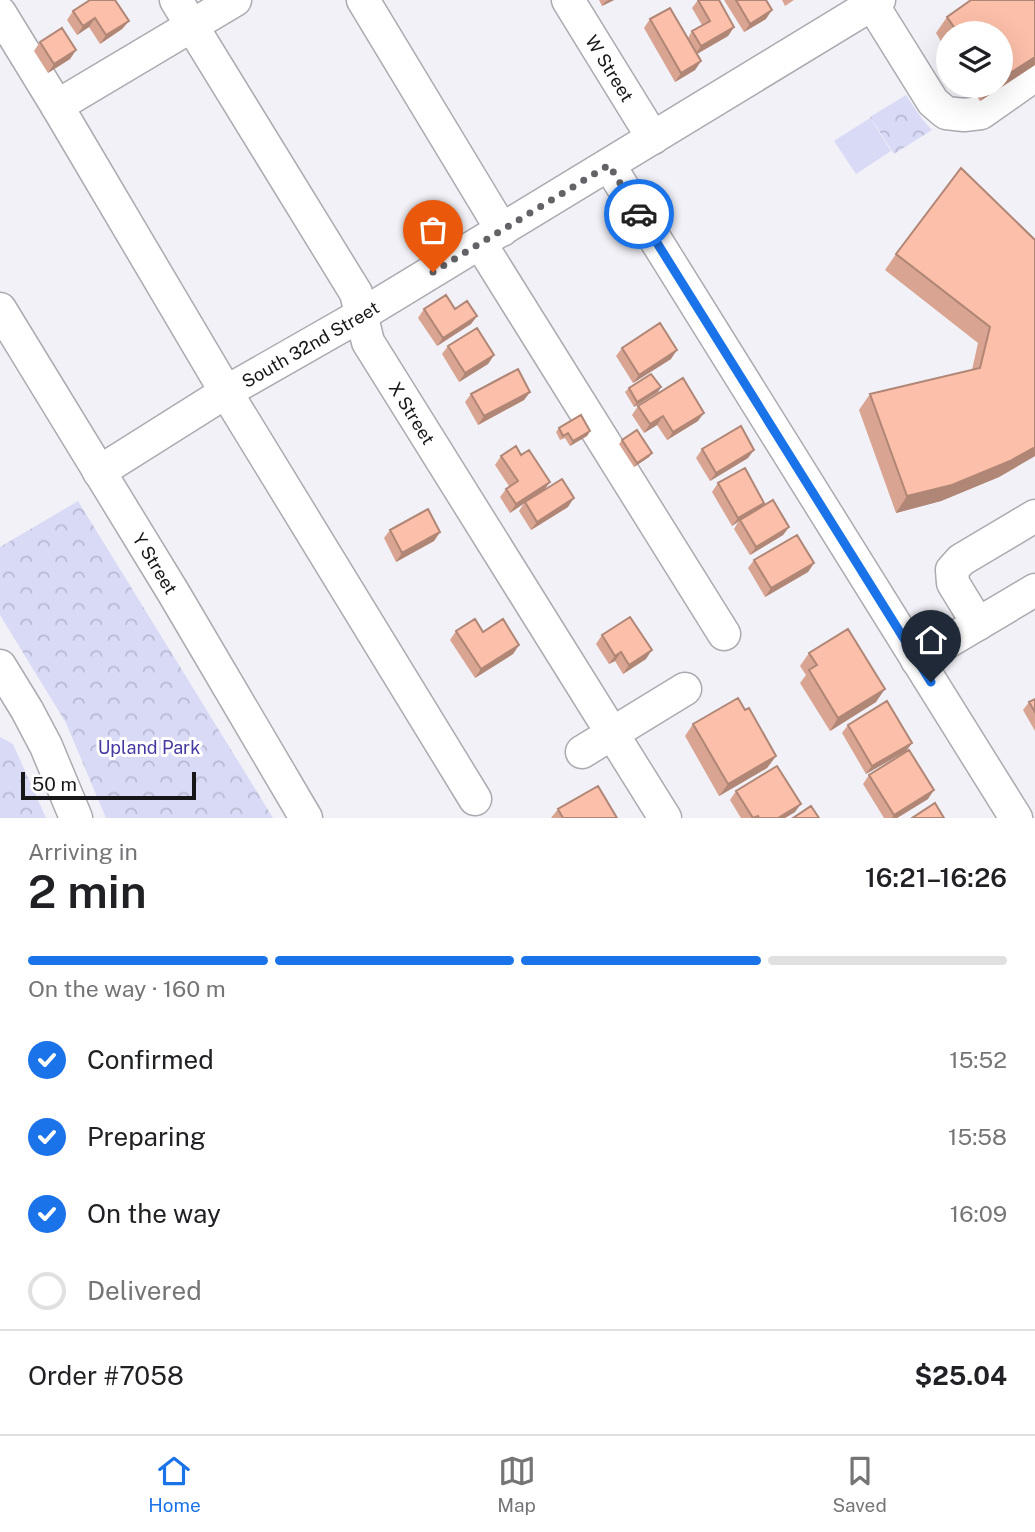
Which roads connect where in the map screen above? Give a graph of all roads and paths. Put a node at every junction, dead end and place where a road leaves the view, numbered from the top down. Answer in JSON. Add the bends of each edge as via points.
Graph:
{"nodes":[{"id":1,"x":235,"y":0,"type":"edge"},
{"id":2,"x":363,"y":0,"type":"edge"},
{"id":3,"x":568,"y":0,"type":"edge"},
{"id":4,"x":876,"y":2,"type":"edge"},
{"id":5,"x":0,"y":13,"type":"edge"},
{"id":6,"x":184,"y":13,"type":"edge"},
{"id":7,"x":1032,"y":77,"type":"edge"},
{"id":8,"x":57,"y":106,"type":"junction"},
{"id":9,"x":653,"y":138,"type":"junction"},
{"id":10,"x":609,"y":165,"type":"junction"},
{"id":11,"x":491,"y":237,"type":"junction"},
{"id":12,"x":0,"y":309,"type":"edge"},
{"id":13,"x":362,"y":315,"type":"junction"},
{"id":14,"x":226,"y":392,"type":"junction"},
{"id":15,"x":99,"y":472,"type":"junction"},
{"id":16,"x":1035,"y":516,"type":"edge"},
{"id":17,"x":1035,"y":590,"type":"edge"},
{"id":18,"x":978,"y":624,"type":"junction"},
{"id":19,"x":724,"y":634,"type":"dead end"},
{"id":20,"x":917,"y":660,"type":"junction"},
{"id":21,"x":0,"y":666,"type":"edge"},
{"id":22,"x":685,"y":689,"type":"dead end"},
{"id":23,"x":612,"y":733,"type":"junction"},
{"id":24,"x":582,"y":752,"type":"dead end"},
{"id":25,"x":475,"y":799,"type":"dead end"},
{"id":26,"x":76,"y":818,"type":"edge"},
{"id":27,"x":306,"y":818,"type":"edge"},
{"id":28,"x":665,"y":818,"type":"edge"},
{"id":29,"x":1016,"y":818,"type":"edge"}],
"edges":[{"from":1,"to":6,"type":"street"},
{"from":2,"to":11,"type":"street"},
{"from":3,"to":9,"type":"street","name":"W Street"},
{"from":4,"to":7,"type":"street","via":[[933,102],[946,113],[981,113]]},
{"from":4,"to":9,"type":"street","name":"South 32nd Street"},
{"from":5,"to":8,"type":"street"},
{"from":6,"to":8,"type":"street"},
{"from":6,"to":13,"type":"street","name":"X Street","via":[[356,293]]},
{"from":8,"to":14,"type":"street"},
{"from":9,"to":10,"type":"street","name":"South 32nd Street"},
{"from":10,"to":11,"type":"street","name":"South 32nd Street"},
{"from":10,"to":20,"type":"street"},
{"from":11,"to":13,"type":"street","name":"South 32nd Street"},
{"from":11,"to":19,"type":"street"},
{"from":12,"to":15,"type":"street","name":"Y Street"},
{"from":13,"to":14,"type":"street","name":"South 32nd Street"},
{"from":13,"to":23,"type":"street","name":"X Street","via":[[368,342]]},
{"from":14,"to":15,"type":"street","name":"South 32nd Street"},
{"from":14,"to":25,"type":"street"},
{"from":15,"to":27,"type":"street","name":"Y Street"},
{"from":16,"to":18,"type":"street","via":[[952,570],[953,583]]},
{"from":17,"to":18,"type":"street"},
{"from":18,"to":20,"type":"street"},
{"from":20,"to":29,"type":"street"},
{"from":21,"to":26,"type":"street","via":[[46,746]]},
{"from":22,"to":23,"type":"street"},
{"from":23,"to":24,"type":"street"},
{"from":23,"to":28,"type":"street","name":"X Street"}]}
